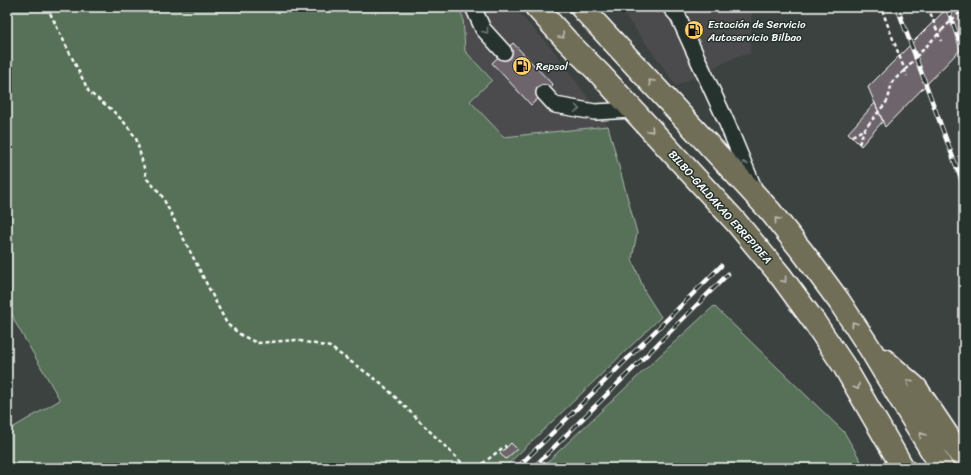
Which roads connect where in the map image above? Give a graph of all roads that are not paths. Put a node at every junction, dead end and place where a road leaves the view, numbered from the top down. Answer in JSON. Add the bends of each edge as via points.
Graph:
{"nodes":[{"id":1,"x":473,"y":7,"type":"edge"},
{"id":2,"x":536,"y":7,"type":"edge"},
{"id":3,"x":582,"y":7,"type":"edge"},
{"id":4,"x":670,"y":7,"type":"edge"},
{"id":5,"x":504,"y":52,"type":"dead end"},
{"id":6,"x":544,"y":93,"type":"dead end"},
{"id":7,"x":633,"y":110,"type":"junction"},
{"id":8,"x":760,"y":200,"type":"junction"},
{"id":9,"x":871,"y":350,"type":"junction"},
{"id":10,"x":964,"y":460,"type":"edge"},
{"id":11,"x":903,"y":468,"type":"edge"},
{"id":12,"x":942,"y":468,"type":"edge"}],
"edges":[{"from":1,"to":5,"type":"lane","one_way":true,"via":[[483,29]]},
{"from":2,"to":7,"type":"highway","name":"BILBO-GALDAKAO ERREPIDEA","one_way":true},
{"from":8,"to":3,"type":"highway","one_way":true},
{"from":8,"to":4,"type":"lane","one_way":true,"via":[[678,16]]},
{"from":6,"to":7,"type":"lane","one_way":true,"via":[[555,105],[595,112]]},
{"from":7,"to":11,"type":"highway","name":"BILBO-GALDAKAO ERREPIDEA","one_way":true,"via":[[745,232],[780,275],[844,366]]},
{"from":9,"to":8,"type":"highway","one_way":true,"via":[[814,267]]},
{"from":10,"to":9,"type":"highway","one_way":true,"via":[[916,388]]},
{"from":12,"to":9,"type":"highway","one_way":true}]}
